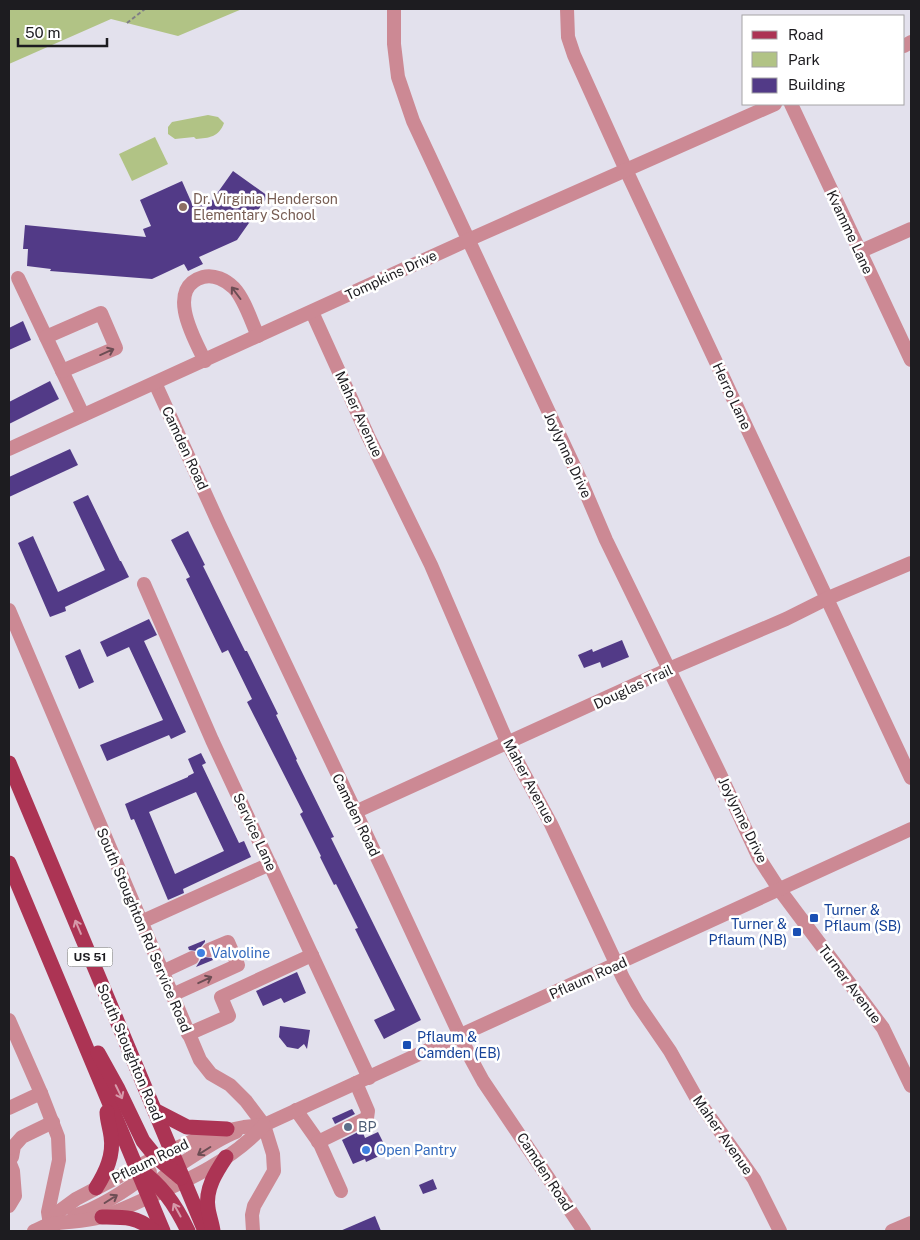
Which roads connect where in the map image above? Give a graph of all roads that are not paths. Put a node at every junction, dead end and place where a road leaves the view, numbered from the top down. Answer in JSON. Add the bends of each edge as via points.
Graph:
{"nodes":[{"id":1,"x":394,"y":9,"type":"edge"},
{"id":2,"x":567,"y":9,"type":"edge"},
{"id":3,"x":773,"y":105,"type":"edge"},
{"id":4,"x":791,"y":105,"type":"edge"},
{"id":5,"x":626,"y":170,"type":"junction"},
{"id":6,"x":911,"y":229,"type":"edge"},
{"id":7,"x":468,"y":240,"type":"junction"},
{"id":8,"x":859,"y":252,"type":"junction"},
{"id":9,"x":18,"y":278,"type":"dead end"},
{"id":10,"x":312,"y":312,"type":"junction"},
{"id":11,"x":258,"y":336,"type":"junction"},
{"id":12,"x":46,"y":337,"type":"junction"},
{"id":13,"x":911,"y":360,"type":"edge"},
{"id":14,"x":205,"y":361,"type":"junction"},
{"id":15,"x":62,"y":371,"type":"junction"},
{"id":16,"x":155,"y":383,"type":"junction"},
{"id":17,"x":83,"y":416,"type":"junction"},
{"id":18,"x":9,"y":449,"type":"edge"},
{"id":19,"x":911,"y":563,"type":"edge"},
{"id":20,"x":144,"y":584,"type":"dead end"},
{"id":21,"x":826,"y":599,"type":"junction"},
{"id":22,"x":9,"y":610,"type":"edge"},
{"id":23,"x":669,"y":670,"type":"junction"},
{"id":24,"x":508,"y":744,"type":"junction"},
{"id":25,"x":9,"y":764,"type":"edge"},
{"id":26,"x":911,"y":778,"type":"edge"},
{"id":27,"x":355,"y":812,"type":"junction"},
{"id":28,"x":911,"y":829,"type":"edge"},
{"id":29,"x":9,"y":863,"type":"edge"},
{"id":30,"x":270,"y":864,"type":"junction"},
{"id":31,"x":779,"y":889,"type":"junction"},
{"id":32,"x":141,"y":922,"type":"junction"},
{"id":33,"x":209,"y":950,"type":"dead end"},
{"id":34,"x":312,"y":955,"type":"junction"},
{"id":35,"x":192,"y":958,"type":"dead end"},
{"id":36,"x":617,"y":965,"type":"junction"},
{"id":37,"x":162,"y":972,"type":"junction"},
{"id":38,"x":62,"y":989,"type":"junction"},
{"id":39,"x":172,"y":995,"type":"junction"},
{"id":40,"x":9,"y":1020,"type":"edge"},
{"id":41,"x":188,"y":1034,"type":"junction"},
{"id":42,"x":459,"y":1036,"type":"junction"},
{"id":43,"x":369,"y":1078,"type":"junction"},
{"id":44,"x":356,"y":1083,"type":"junction"},
{"id":45,"x":911,"y":1086,"type":"edge"},
{"id":46,"x":41,"y":1093,"type":"junction"},
{"id":47,"x":109,"y":1101,"type":"junction"},
{"id":48,"x":9,"y":1108,"type":"edge"},
{"id":49,"x":296,"y":1110,"type":"junction"},
{"id":50,"x":156,"y":1111,"type":"junction"},
{"id":51,"x":53,"y":1122,"type":"junction"},
{"id":52,"x":264,"y":1125,"type":"junction"},
{"id":53,"x":227,"y":1129,"type":"junction"},
{"id":54,"x":318,"y":1142,"type":"junction"},
{"id":55,"x":226,"y":1157,"type":"junction"},
{"id":56,"x":9,"y":1161,"type":"edge"},
{"id":57,"x":170,"y":1164,"type":"junction"},
{"id":58,"x":149,"y":1178,"type":"junction"},
{"id":59,"x":96,"y":1188,"type":"junction"},
{"id":60,"x":341,"y":1191,"type":"dead end"},
{"id":61,"x":149,"y":1197,"type":"junction"},
{"id":62,"x":9,"y":1206,"type":"edge"},
{"id":63,"x":102,"y":1217,"type":"junction"},
{"id":64,"x":911,"y":1223,"type":"edge"},
{"id":65,"x":52,"y":1228,"type":"edge"},
{"id":66,"x":34,"y":1231,"type":"edge"},
{"id":67,"x":154,"y":1231,"type":"edge"},
{"id":68,"x":163,"y":1231,"type":"edge"},
{"id":69,"x":188,"y":1231,"type":"edge"},
{"id":70,"x":205,"y":1231,"type":"edge"},
{"id":71,"x":213,"y":1231,"type":"edge"},
{"id":72,"x":253,"y":1231,"type":"edge"},
{"id":73,"x":584,"y":1231,"type":"edge"},
{"id":74,"x":780,"y":1231,"type":"edge"},
{"id":75,"x":892,"y":1231,"type":"edge"}],
"edges":[{"from":1,"to":7,"type":"street","name":"Joylynne Drive","via":[[394,44],[401,88]]},
{"from":2,"to":5,"type":"street","name":"Herro Lane","via":[[568,37],[574,54]]},
{"from":3,"to":5,"type":"street","name":"Tompkins Drive"},
{"from":4,"to":8,"type":"street","name":"Kvamme Lane"},
{"from":5,"to":7,"type":"street","name":"Tompkins Drive"},
{"from":5,"to":21,"type":"street","name":"Herro Lane"},
{"from":6,"to":8,"type":"street"},
{"from":7,"to":10,"type":"street","name":"Tompkins Drive"},
{"from":7,"to":23,"type":"street","name":"Joylynne Drive"},
{"from":8,"to":13,"type":"street","name":"Kvamme Lane"},
{"from":9,"to":12,"type":"street"},
{"from":10,"to":11,"type":"street","name":"Tompkins Drive"},
{"from":10,"to":24,"type":"street","name":"Maher Avenue","via":[[431,565]]},
{"from":11,"to":14,"type":"street","name":"Tompkins Drive"},
{"from":11,"to":14,"type":"street","one_way":true,"via":[[235,289],[217,277],[205,276],[195,280],[187,288],[184,310]]},
{"from":12,"to":15,"type":"street"},
{"from":15,"to":12,"type":"street","one_way":true,"via":[[116,348],[101,313]]},
{"from":14,"to":16,"type":"street","name":"Tompkins Drive"},
{"from":15,"to":17,"type":"street"},
{"from":16,"to":17,"type":"street","name":"Tompkins Drive"},
{"from":16,"to":27,"type":"street","name":"Camden Road"},
{"from":17,"to":18,"type":"street","name":"Tompkins Drive"},
{"from":19,"to":21,"type":"street","name":"Douglas Trail"},
{"from":20,"to":30,"type":"street","name":"Service Lane"},
{"from":21,"to":23,"type":"street","name":"Douglas Trail"},
{"from":21,"to":26,"type":"street","name":"Herro Lane"},
{"from":22,"to":32,"type":"street","name":"South Stoughton Rd Service Road"},
{"from":23,"to":24,"type":"street","name":"Douglas Trail"},
{"from":23,"to":31,"type":"street","name":"Joylynne Drive","via":[[759,858]]},
{"from":24,"to":27,"type":"street","name":"Douglas Trail"},
{"from":24,"to":36,"type":"street","name":"Maher Avenue","via":[[551,824]]},
{"from":50,"to":25,"type":"main road","name":"South Stoughton Road","number":"US 51","one_way":true},
{"from":27,"to":42,"type":"street","name":"Camden Road"},
{"from":28,"to":31,"type":"street","name":"Pflaum Road"},
{"from":29,"to":38,"type":"main road","number":"US 51"},
{"from":30,"to":32,"type":"street"},
{"from":30,"to":34,"type":"street","name":"Service Lane"},
{"from":31,"to":36,"type":"street","name":"Pflaum Road"},
{"from":31,"to":45,"type":"street","name":"Turner Avenue","via":[[883,1028]]},
{"from":32,"to":37,"type":"street","name":"South Stoughton Rd Service Road"},
{"from":39,"to":33,"type":"street","one_way":true,"via":[[238,965],[228,942]]},
{"from":34,"to":41,"type":"street","via":[[221,997],[229,1016]]},
{"from":34,"to":43,"type":"street","name":"Service Lane"},
{"from":35,"to":37,"type":"street"},
{"from":36,"to":42,"type":"street","name":"Pflaum Road"},
{"from":36,"to":74,"type":"street","name":"Maher Avenue","via":[[697,1099],[754,1179]]},
{"from":37,"to":39,"type":"street","name":"South Stoughton Rd Service Road"},
{"from":38,"to":47,"type":"main road","number":"US 51"},
{"from":38,"to":57,"type":"main road","one_way":true,"via":[[143,1141]]},
{"from":39,"to":41,"type":"street","name":"South Stoughton Rd Service Road"},
{"from":40,"to":46,"type":"street"},
{"from":41,"to":52,"type":"street","name":"South Stoughton Rd Service Road","via":[[210,1074],[230,1085]]},
{"from":42,"to":43,"type":"street","name":"Pflaum Road"},
{"from":42,"to":73,"type":"street","name":"Camden Road","via":[[483,1081]]},
{"from":43,"to":44,"type":"street","name":"Pflaum Road"},
{"from":44,"to":49,"type":"street","name":"Pflaum Road"},
{"from":44,"to":54,"type":"street","via":[[368,1111],[367,1118]]},
{"from":46,"to":48,"type":"street"},
{"from":46,"to":51,"type":"street"},
{"from":47,"to":58,"type":"main road","number":"US 51"},
{"from":47,"to":59,"type":"main road","via":[[107,1117],[112,1152]]},
{"from":49,"to":52,"type":"street","name":"Pflaum Road"},
{"from":49,"to":54,"type":"street"},
{"from":50,"to":53,"type":"main road","via":[[186,1127]]},
{"from":50,"to":57,"type":"main road","name":"South Stoughton Road","number":"US 51"},
{"from":51,"to":56,"type":"street","via":[[22,1137],[14,1146]]},
{"from":51,"to":65,"type":"street","via":[[59,1154],[48,1208]]},
{"from":52,"to":53,"type":"street","name":"Pflaum Road"},
{"from":52,"to":55,"type":"street","name":"Pflaum Road","via":[[253,1138]]},
{"from":52,"to":57,"type":"street","one_way":true,"via":[[230,1135]]},
{"from":52,"to":72,"type":"street","name":"South Stoughton Rd Service Road","via":[[275,1166],[254,1206]]},
{"from":53,"to":57,"type":"street","name":"Pflaum Road","via":[[202,1136]]},
{"from":54,"to":60,"type":"street"},
{"from":55,"to":57,"type":"street","name":"Pflaum Road"},
{"from":55,"to":71,"type":"main road","via":[[210,1186],[208,1204]]},
{"from":56,"to":62,"type":"street","via":[[15,1196]]},
{"from":57,"to":58,"type":"street","name":"Pflaum Road"},
{"from":57,"to":58,"type":"street","name":"Pflaum Road"},
{"from":57,"to":70,"type":"main road","name":"South Stoughton Road","number":"US 51"},
{"from":58,"to":59,"type":"street","name":"Pflaum Road"},
{"from":58,"to":61,"type":"main road","number":"US 51"},
{"from":65,"to":58,"type":"street","one_way":true},
{"from":69,"to":58,"type":"main road","one_way":true,"via":[[169,1196]]},
{"from":59,"to":65,"type":"street","name":"Pflaum Road","via":[[61,1209],[53,1217]]},
{"from":61,"to":63,"type":"street","name":"Pflaum Road"},
{"from":61,"to":68,"type":"main road","number":"US 51"},
{"from":63,"to":65,"type":"street","name":"Pflaum Road"},
{"from":63,"to":67,"type":"main road","via":[[126,1216]]},
{"from":64,"to":75,"type":"street"},
{"from":65,"to":66,"type":"street","name":"Pflaum Road"}]}
